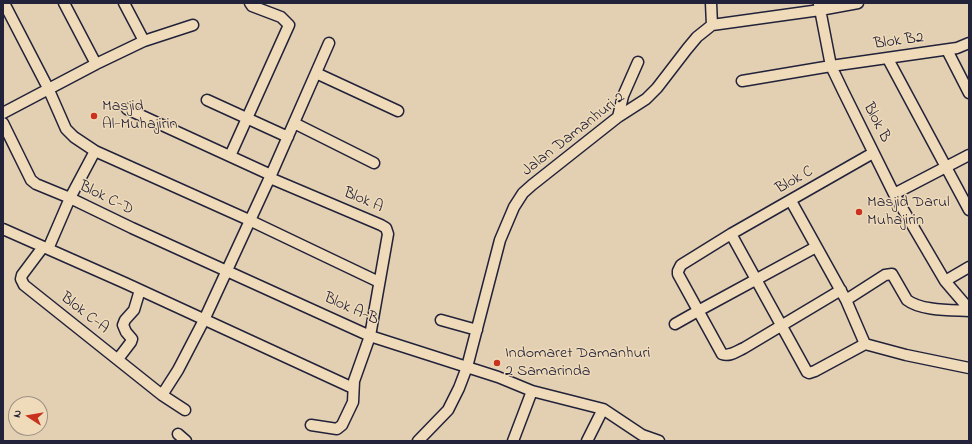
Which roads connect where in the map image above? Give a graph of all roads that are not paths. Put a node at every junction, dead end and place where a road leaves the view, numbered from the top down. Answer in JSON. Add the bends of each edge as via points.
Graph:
{"nodes":[{"id":1,"x":4,"y":3,"type":"edge"},
{"id":2,"x":64,"y":3,"type":"edge"},
{"id":3,"x":124,"y":3,"type":"edge"},
{"id":4,"x":250,"y":3,"type":"edge"},
{"id":5,"x":711,"y":3,"type":"edge"},
{"id":6,"x":858,"y":3,"type":"edge"},
{"id":7,"x":820,"y":6,"type":"edge"},
{"id":8,"x":193,"y":25,"type":"dead end"},
{"id":9,"x":712,"y":25,"type":"junction"},
{"id":10,"x":144,"y":42,"type":"junction"},
{"id":11,"x":969,"y":42,"type":"edge"},
{"id":12,"x":329,"y":43,"type":"dead end"},
{"id":13,"x":947,"y":50,"type":"junction"},
{"id":14,"x":888,"y":59,"type":"junction"},
{"id":15,"x":638,"y":62,"type":"dead end"},
{"id":16,"x":96,"y":64,"type":"junction"},
{"id":17,"x":831,"y":66,"type":"junction"},
{"id":18,"x":316,"y":73,"type":"junction"},
{"id":19,"x":742,"y":81,"type":"dead end"},
{"id":20,"x":48,"y":88,"type":"junction"},
{"id":21,"x":969,"y":93,"type":"edge"},
{"id":22,"x":207,"y":100,"type":"dead end"},
{"id":23,"x":126,"y":109,"type":"dead end"},
{"id":24,"x":398,"y":111,"type":"dead end"},
{"id":25,"x":3,"y":113,"type":"edge"},
{"id":26,"x":618,"y":117,"type":"junction"},
{"id":27,"x":247,"y":118,"type":"junction"},
{"id":28,"x":3,"y":123,"type":"edge"},
{"id":29,"x":294,"y":123,"type":"junction"},
{"id":30,"x":288,"y":137,"type":"junction"},
{"id":31,"x":95,"y":151,"type":"junction"},
{"id":32,"x":874,"y":153,"type":"junction"},
{"id":33,"x":969,"y":155,"type":"edge"},
{"id":34,"x":230,"y":156,"type":"junction"},
{"id":35,"x":374,"y":162,"type":"dead end"},
{"id":36,"x":947,"y":166,"type":"junction"},
{"id":37,"x":270,"y":177,"type":"junction"},
{"id":38,"x":894,"y":194,"type":"junction"},
{"id":39,"x":70,"y":198,"type":"junction"},
{"id":40,"x":791,"y":201,"type":"junction"},
{"id":41,"x":969,"y":210,"type":"edge"},
{"id":42,"x":249,"y":220,"type":"junction"},
{"id":43,"x":6,"y":234,"type":"edge"},
{"id":44,"x":731,"y":234,"type":"junction"},
{"id":45,"x":816,"y":247,"type":"junction"},
{"id":46,"x":46,"y":248,"type":"junction"},
{"id":47,"x":969,"y":267,"type":"edge"},
{"id":48,"x":227,"y":270,"type":"junction"},
{"id":49,"x":757,"y":280,"type":"junction"},
{"id":50,"x":945,"y":281,"type":"junction"},
{"id":51,"x":379,"y":282,"type":"junction"},
{"id":52,"x":140,"y":290,"type":"junction"},
{"id":53,"x":841,"y":290,"type":"junction"},
{"id":54,"x":846,"y":300,"type":"junction"},
{"id":55,"x":969,"y":310,"type":"edge"},
{"id":56,"x":698,"y":311,"type":"junction"},
{"id":57,"x":204,"y":320,"type":"junction"},
{"id":58,"x":441,"y":320,"type":"dead end"},
{"id":59,"x":675,"y":324,"type":"dead end"},
{"id":60,"x":782,"y":324,"type":"junction"},
{"id":61,"x":477,"y":330,"type":"junction"},
{"id":62,"x":370,"y":336,"type":"junction"},
{"id":63,"x":865,"y":344,"type":"junction"},
{"id":64,"x":118,"y":359,"type":"junction"},
{"id":65,"x":467,"y":367,"type":"junction"},
{"id":66,"x":969,"y":368,"type":"edge"},
{"id":67,"x":353,"y":388,"type":"junction"},
{"id":68,"x":532,"y":391,"type":"junction"},
{"id":69,"x":162,"y":395,"type":"junction"},
{"id":70,"x":603,"y":409,"type":"junction"},
{"id":71,"x":185,"y":410,"type":"dead end"},
{"id":72,"x":311,"y":425,"type":"dead end"},
{"id":73,"x":178,"y":434,"type":"dead end"},
{"id":74,"x":641,"y":438,"type":"edge"},
{"id":75,"x":186,"y":441,"type":"edge"},
{"id":76,"x":418,"y":441,"type":"edge"},
{"id":77,"x":514,"y":441,"type":"edge"},
{"id":78,"x":587,"y":441,"type":"edge"},
{"id":79,"x":659,"y":441,"type":"edge"}],
"edges":[{"from":1,"to":20,"type":"street"},
{"from":2,"to":16,"type":"street"},
{"from":3,"to":10,"type":"street"},
{"from":4,"to":27,"type":"street","via":[[281,18],[289,25]]},
{"from":5,"to":9,"type":"street"},
{"from":6,"to":7,"type":"street"},
{"from":7,"to":9,"type":"street"},
{"from":7,"to":17,"type":"street","name":"Blok B"},
{"from":8,"to":10,"type":"street"},
{"from":9,"to":26,"type":"street","name":"Jalan Damanhuri 2","via":[[697,37],[646,99]]},
{"from":10,"to":16,"type":"street"},
{"from":11,"to":13,"type":"street","name":"Blok B2"},
{"from":12,"to":18,"type":"street"},
{"from":13,"to":14,"type":"street","name":"Blok B2"},
{"from":13,"to":21,"type":"street"},
{"from":14,"to":17,"type":"street","name":"Blok B2"},
{"from":14,"to":36,"type":"street"},
{"from":15,"to":26,"type":"street","via":[[623,96]]},
{"from":16,"to":20,"type":"street"},
{"from":17,"to":19,"type":"street","name":"Blok B2"},
{"from":17,"to":32,"type":"street","name":"Blok B"},
{"from":18,"to":24,"type":"street"},
{"from":18,"to":29,"type":"street"},
{"from":20,"to":25,"type":"street"},
{"from":20,"to":31,"type":"street","via":[[66,129]]},
{"from":22,"to":27,"type":"street"},
{"from":23,"to":34,"type":"street"},
{"from":26,"to":61,"type":"street","name":"Jalan Damanhuri 2","via":[[523,193],[500,240]]},
{"from":27,"to":30,"type":"street"},
{"from":27,"to":34,"type":"street"},
{"from":28,"to":39,"type":"street","name":"Blok C-D","via":[[31,180]]},
{"from":29,"to":30,"type":"street"},
{"from":29,"to":35,"type":"street"},
{"from":30,"to":37,"type":"street"},
{"from":31,"to":39,"type":"street"},
{"from":31,"to":42,"type":"street"},
{"from":32,"to":38,"type":"street","name":"Blok B"},
{"from":32,"to":40,"type":"street","name":"Blok C"},
{"from":33,"to":36,"type":"street"},
{"from":34,"to":37,"type":"street"},
{"from":36,"to":38,"type":"street"},
{"from":36,"to":41,"type":"street"},
{"from":37,"to":42,"type":"street"},
{"from":37,"to":51,"type":"street","name":"Blok A","via":[[386,228],[388,238]]},
{"from":38,"to":50,"type":"street","name":"Blok B"},
{"from":39,"to":46,"type":"street"},
{"from":39,"to":48,"type":"street","name":"Blok C-D"},
{"from":40,"to":44,"type":"street","name":"Blok C"},
{"from":40,"to":45,"type":"street"},
{"from":42,"to":48,"type":"street"},
{"from":42,"to":51,"type":"street"},
{"from":43,"to":46,"type":"street"},
{"from":44,"to":49,"type":"street"},
{"from":44,"to":56,"type":"street","name":"Blok C","via":[[679,268],[678,274]]},
{"from":45,"to":49,"type":"street"},
{"from":45,"to":53,"type":"street"},
{"from":46,"to":52,"type":"street"},
{"from":46,"to":64,"type":"street","name":"Blok C-A","via":[[22,275],[22,282]]},
{"from":47,"to":50,"type":"street"},
{"from":48,"to":57,"type":"street"},
{"from":48,"to":62,"type":"street","name":"Blok A-B"},
{"from":49,"to":56,"type":"street"},
{"from":49,"to":60,"type":"street"},
{"from":50,"to":55,"type":"street","name":"Blok B"},
{"from":51,"to":62,"type":"street","name":"Blok A"},
{"from":52,"to":57,"type":"street"},
{"from":52,"to":64,"type":"street","via":[[134,310],[123,325],[132,338],[131,342]]},
{"from":53,"to":54,"type":"street"},
{"from":53,"to":60,"type":"street"},
{"from":54,"to":55,"type":"street","via":[[885,275],[892,274],[910,303],[937,309]]},
{"from":54,"to":63,"type":"street"},
{"from":56,"to":59,"type":"street"},
{"from":56,"to":60,"type":"street","name":"Blok C","via":[[722,354],[725,355],[744,348]]},
{"from":57,"to":67,"type":"street"},
{"from":57,"to":69,"type":"street"},
{"from":58,"to":61,"type":"street"},
{"from":60,"to":63,"type":"street","via":[[809,374]]},
{"from":61,"to":65,"type":"street","name":"Jalan Damanhuri 2"},
{"from":62,"to":65,"type":"street","name":"Blok A-B"},
{"from":62,"to":67,"type":"street","name":"Blok A"},
{"from":63,"to":66,"type":"street"},
{"from":64,"to":69,"type":"street","name":"Blok C-A"},
{"from":65,"to":68,"type":"street","name":"Blok A-B"},
{"from":65,"to":76,"type":"street","name":"Jalan Damanhuri 2","via":[[448,410]]},
{"from":67,"to":72,"type":"street","name":"Blok A","via":[[353,402],[342,425],[337,429]]},
{"from":68,"to":70,"type":"street","name":"Blok A-B"},
{"from":68,"to":77,"type":"street"},
{"from":69,"to":71,"type":"street","name":"Blok C-A"},
{"from":70,"to":74,"type":"street","name":"Blok A-B"},
{"from":70,"to":78,"type":"street"},
{"from":73,"to":75,"type":"street"},
{"from":74,"to":79,"type":"street","name":"Blok A-B"}]}
